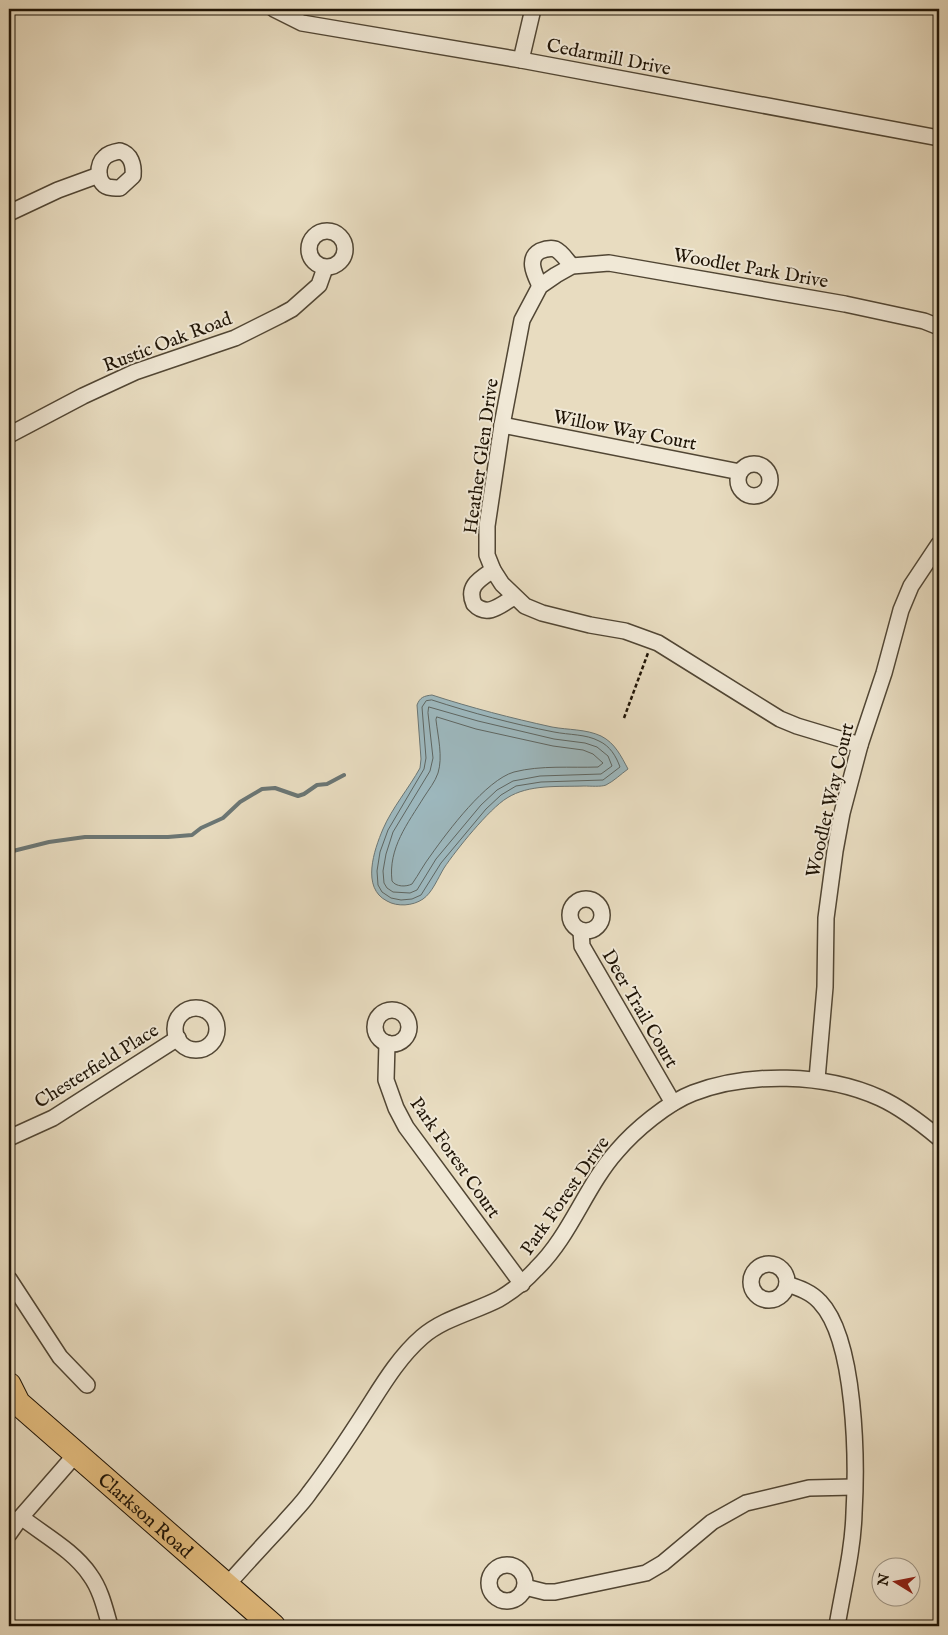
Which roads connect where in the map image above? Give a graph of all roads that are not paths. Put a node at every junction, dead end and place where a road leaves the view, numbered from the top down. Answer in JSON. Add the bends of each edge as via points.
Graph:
{"nodes":[{"id":1,"x":274,"y":9,"type":"edge"},
{"id":2,"x":533,"y":9,"type":"edge"},
{"id":3,"x":521,"y":60,"type":"junction"},
{"id":4,"x":939,"y":138,"type":"edge"},
{"id":5,"x":99,"y":175,"type":"dead end"},
{"id":6,"x":9,"y":213,"type":"edge"},
{"id":7,"x":572,"y":266,"type":"junction"},
{"id":8,"x":325,"y":268,"type":"dead end"},
{"id":9,"x":556,"y":275,"type":"joint"},
{"id":10,"x":540,"y":286,"type":"junction"},
{"id":11,"x":939,"y":327,"type":"edge"},
{"id":12,"x":502,"y":425,"type":"junction"},
{"id":13,"x":9,"y":435,"type":"edge"},
{"id":14,"x":740,"y":472,"type":"dead end"},
{"id":15,"x":939,"y":544,"type":"edge"},
{"id":16,"x":493,"y":570,"type":"junction"},
{"id":17,"x":514,"y":597,"type":"junction"},
{"id":18,"x":860,"y":745,"type":"junction"},
{"id":19,"x":581,"y":931,"type":"dead end"},
{"id":20,"x":178,"y":1038,"type":"dead end"},
{"id":21,"x":387,"y":1043,"type":"dead end"},
{"id":22,"x":817,"y":1079,"type":"junction"},
{"id":23,"x":673,"y":1103,"type":"junction"},
{"id":24,"x":939,"y":1137,"type":"edge"},
{"id":25,"x":9,"y":1138,"type":"edge"},
{"id":26,"x":9,"y":1279,"type":"edge"},
{"id":27,"x":522,"y":1284,"type":"junction"},
{"id":28,"x":787,"y":1284,"type":"dead end"},
{"id":29,"x":87,"y":1385,"type":"dead end"},
{"id":30,"x":12,"y":1396,"type":"edge"},
{"id":31,"x":76,"y":1454,"type":"junction"},
{"id":32,"x":854,"y":1488,"type":"junction"},
{"id":33,"x":21,"y":1517,"type":"junction"},
{"id":34,"x":9,"y":1534,"type":"edge"},
{"id":35,"x":227,"y":1585,"type":"junction"},
{"id":36,"x":525,"y":1587,"type":"dead end"},
{"id":37,"x":110,"y":1626,"type":"edge"},
{"id":38,"x":273,"y":1626,"type":"edge"},
{"id":39,"x":837,"y":1626,"type":"edge"}],
"edges":[{"from":1,"to":3,"type":"street","name":"Cedarmill Drive","via":[[302,23]]},
{"from":2,"to":3,"type":"street"},
{"from":3,"to":4,"type":"street","name":"Cedarmill Drive"},
{"from":5,"to":6,"type":"street"},
{"from":7,"to":9,"type":"street","name":"Woodlet Park Drive"},
{"from":7,"to":10,"type":"street","via":[[558,250],[542,250],[532,262]]},
{"from":7,"to":11,"type":"street","name":"Woodlet Park Drive","via":[[609,263],[844,304]]},
{"from":8,"to":13,"type":"street","name":"Rustic Oak Road","via":[[320,285],[281,315],[235,338],[135,372]]},
{"from":9,"to":10,"type":"street","name":"Heather Glen Drive"},
{"from":10,"to":12,"type":"street","name":"Heather Glen Drive","via":[[522,320]]},
{"from":12,"to":14,"type":"street","name":"Willow Way Court"},
{"from":12,"to":16,"type":"street","name":"Heather Glen Drive","via":[[486,526],[487,555]]},
{"from":15,"to":18,"type":"street","name":"Woodlet Way Court","via":[[911,586],[901,610]]},
{"from":16,"to":17,"type":"street","name":"Heather Glen Drive"},
{"from":16,"to":17,"type":"street","via":[[474,584],[471,592],[474,604],[489,611]]},
{"from":17,"to":18,"type":"street","name":"Heather Glen Drive","via":[[542,613],[658,642],[780,719]]},
{"from":18,"to":22,"type":"street","name":"Woodlet Way Court","via":[[842,813],[829,887]]},
{"from":19,"to":23,"type":"street","name":"Deer Trail Court","via":[[582,946]]},
{"from":20,"to":25,"type":"street","name":"Chesterfield Place","via":[[53,1118]]},
{"from":21,"to":27,"type":"street","name":"Park Forest Court","via":[[386,1080],[406,1126]]},
{"from":22,"to":23,"type":"street","name":"Park Forest Drive","via":[[737,1082],[691,1094]]},
{"from":22,"to":24,"type":"street","name":"Park Forest Drive","via":[[880,1098]]},
{"from":23,"to":27,"type":"street","name":"Park Forest Drive","via":[[618,1149],[567,1231],[546,1260]]},
{"from":26,"to":29,"type":"street","via":[[60,1357]]},
{"from":27,"to":35,"type":"street","name":"Park Forest Drive","via":[[497,1300],[423,1336],[410,1349],[384,1382],[309,1495]]},
{"from":28,"to":32,"type":"street","via":[[809,1292],[821,1302],[838,1332],[851,1401]]},
{"from":30,"to":31,"type":"main road","name":"Clarkson Road"},
{"from":31,"to":33,"type":"street"},
{"from":31,"to":35,"type":"main road","name":"Clarkson Road"},
{"from":32,"to":36,"type":"street","via":[[809,1488],[746,1503],[712,1522],[646,1573],[555,1592]]},
{"from":32,"to":39,"type":"street","via":[[851,1545]]},
{"from":33,"to":34,"type":"street"},
{"from":33,"to":37,"type":"street","via":[[83,1566],[99,1592]]},
{"from":35,"to":38,"type":"main road","name":"Clarkson Road"}]}
